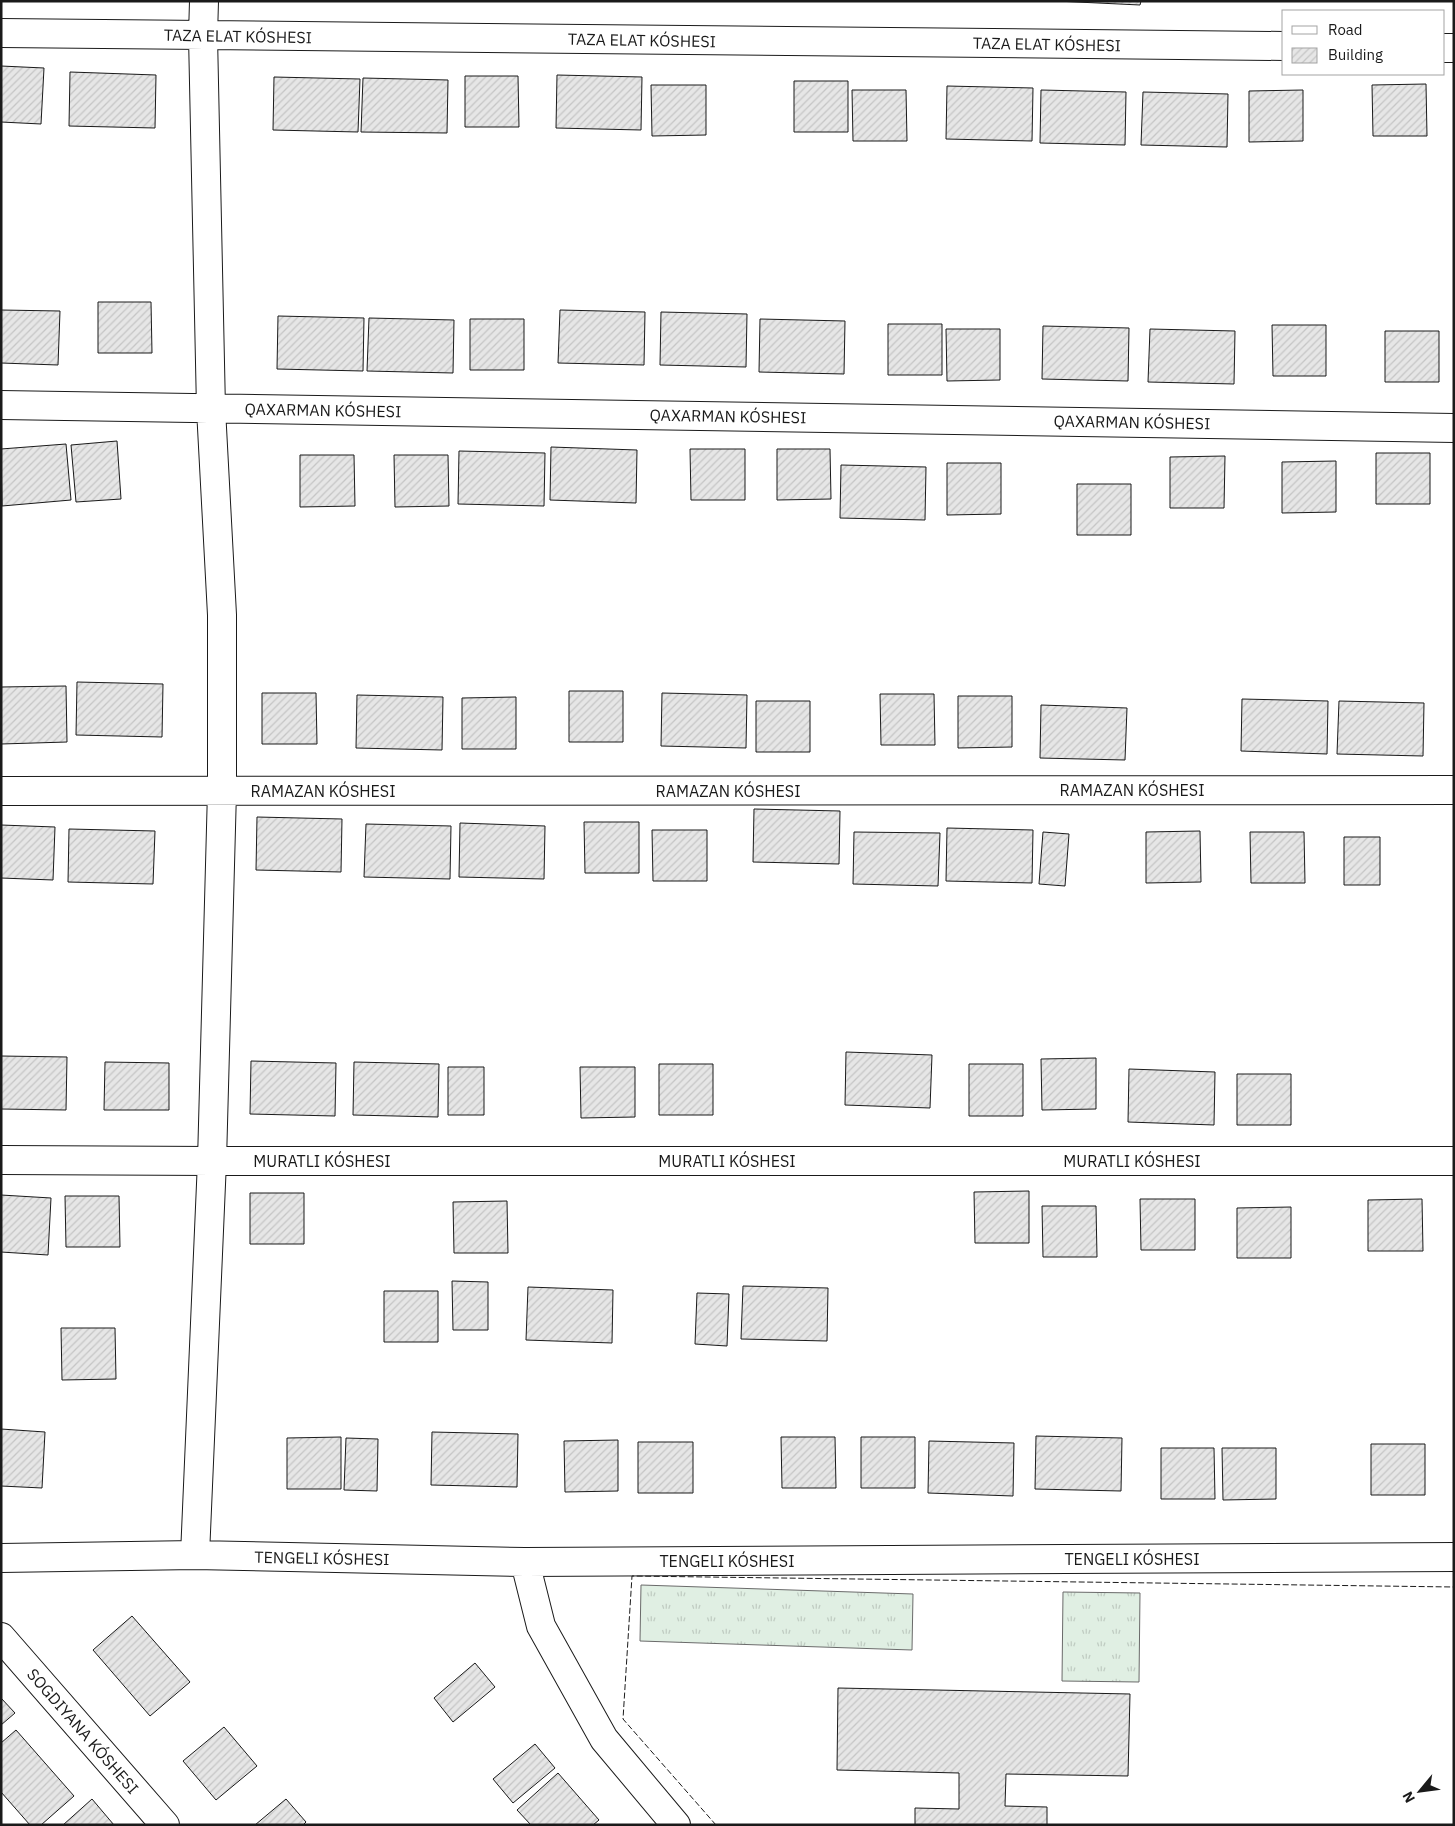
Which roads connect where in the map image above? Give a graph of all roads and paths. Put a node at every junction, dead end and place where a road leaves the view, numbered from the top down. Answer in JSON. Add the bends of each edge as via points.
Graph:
{"nodes":[{"id":1,"x":204,"y":1,"type":"edge"},
{"id":2,"x":1,"y":33,"type":"edge"},
{"id":3,"x":203,"y":36,"type":"junction"},
{"id":4,"x":1282,"y":46,"type":"edge"},
{"id":5,"x":1,"y":405,"type":"edge"},
{"id":6,"x":211,"y":409,"type":"junction"},
{"id":7,"x":1454,"y":428,"type":"edge"},
{"id":8,"x":1454,"y":790,"type":"edge"},
{"id":9,"x":1,"y":791,"type":"edge"},
{"id":10,"x":222,"y":791,"type":"junction"},
{"id":11,"x":1,"y":1160,"type":"edge"},
{"id":12,"x":1454,"y":1161,"type":"edge"},
{"id":13,"x":212,"y":1162,"type":"junction"},
{"id":14,"x":195,"y":1555,"type":"junction"},
{"id":15,"x":1454,"y":1557,"type":"edge"},
{"id":16,"x":1,"y":1558,"type":"edge"},
{"id":17,"x":525,"y":1562,"type":"junction"},
{"id":18,"x":1,"y":1637,"type":"edge"},
{"id":19,"x":165,"y":1825,"type":"edge"},
{"id":20,"x":676,"y":1825,"type":"edge"}],
"edges":[{"from":1,"to":3,"type":"street"},
{"from":2,"to":3,"type":"street","name":"TAZA ELAT KÓSHESI"},
{"from":3,"to":4,"type":"street","name":"TAZA ELAT KÓSHESI"},
{"from":3,"to":6,"type":"street"},
{"from":5,"to":6,"type":"street","name":"QAXARMAN KÓSHESI"},
{"from":6,"to":7,"type":"street","name":"QAXARMAN KÓSHESI"},
{"from":6,"to":10,"type":"street","via":[[222,615]]},
{"from":8,"to":10,"type":"street","name":"RAMAZAN KÓSHESI"},
{"from":9,"to":10,"type":"street","name":"RAMAZAN KÓSHESI"},
{"from":10,"to":13,"type":"street"},
{"from":11,"to":13,"type":"street"},
{"from":12,"to":13,"type":"street"},
{"from":13,"to":14,"type":"street"},
{"from":14,"to":16,"type":"street","name":"TENGELI KÓSHESI"},
{"from":14,"to":17,"type":"street","name":"TENGELI KÓSHESI"},
{"from":15,"to":17,"type":"street","name":"TENGELI KÓSHESI"},
{"from":17,"to":20,"type":"street","via":[[542,1626],[604,1739]]},
{"from":18,"to":19,"type":"street","name":"SOGDIYANA KÓSHESI"}]}
